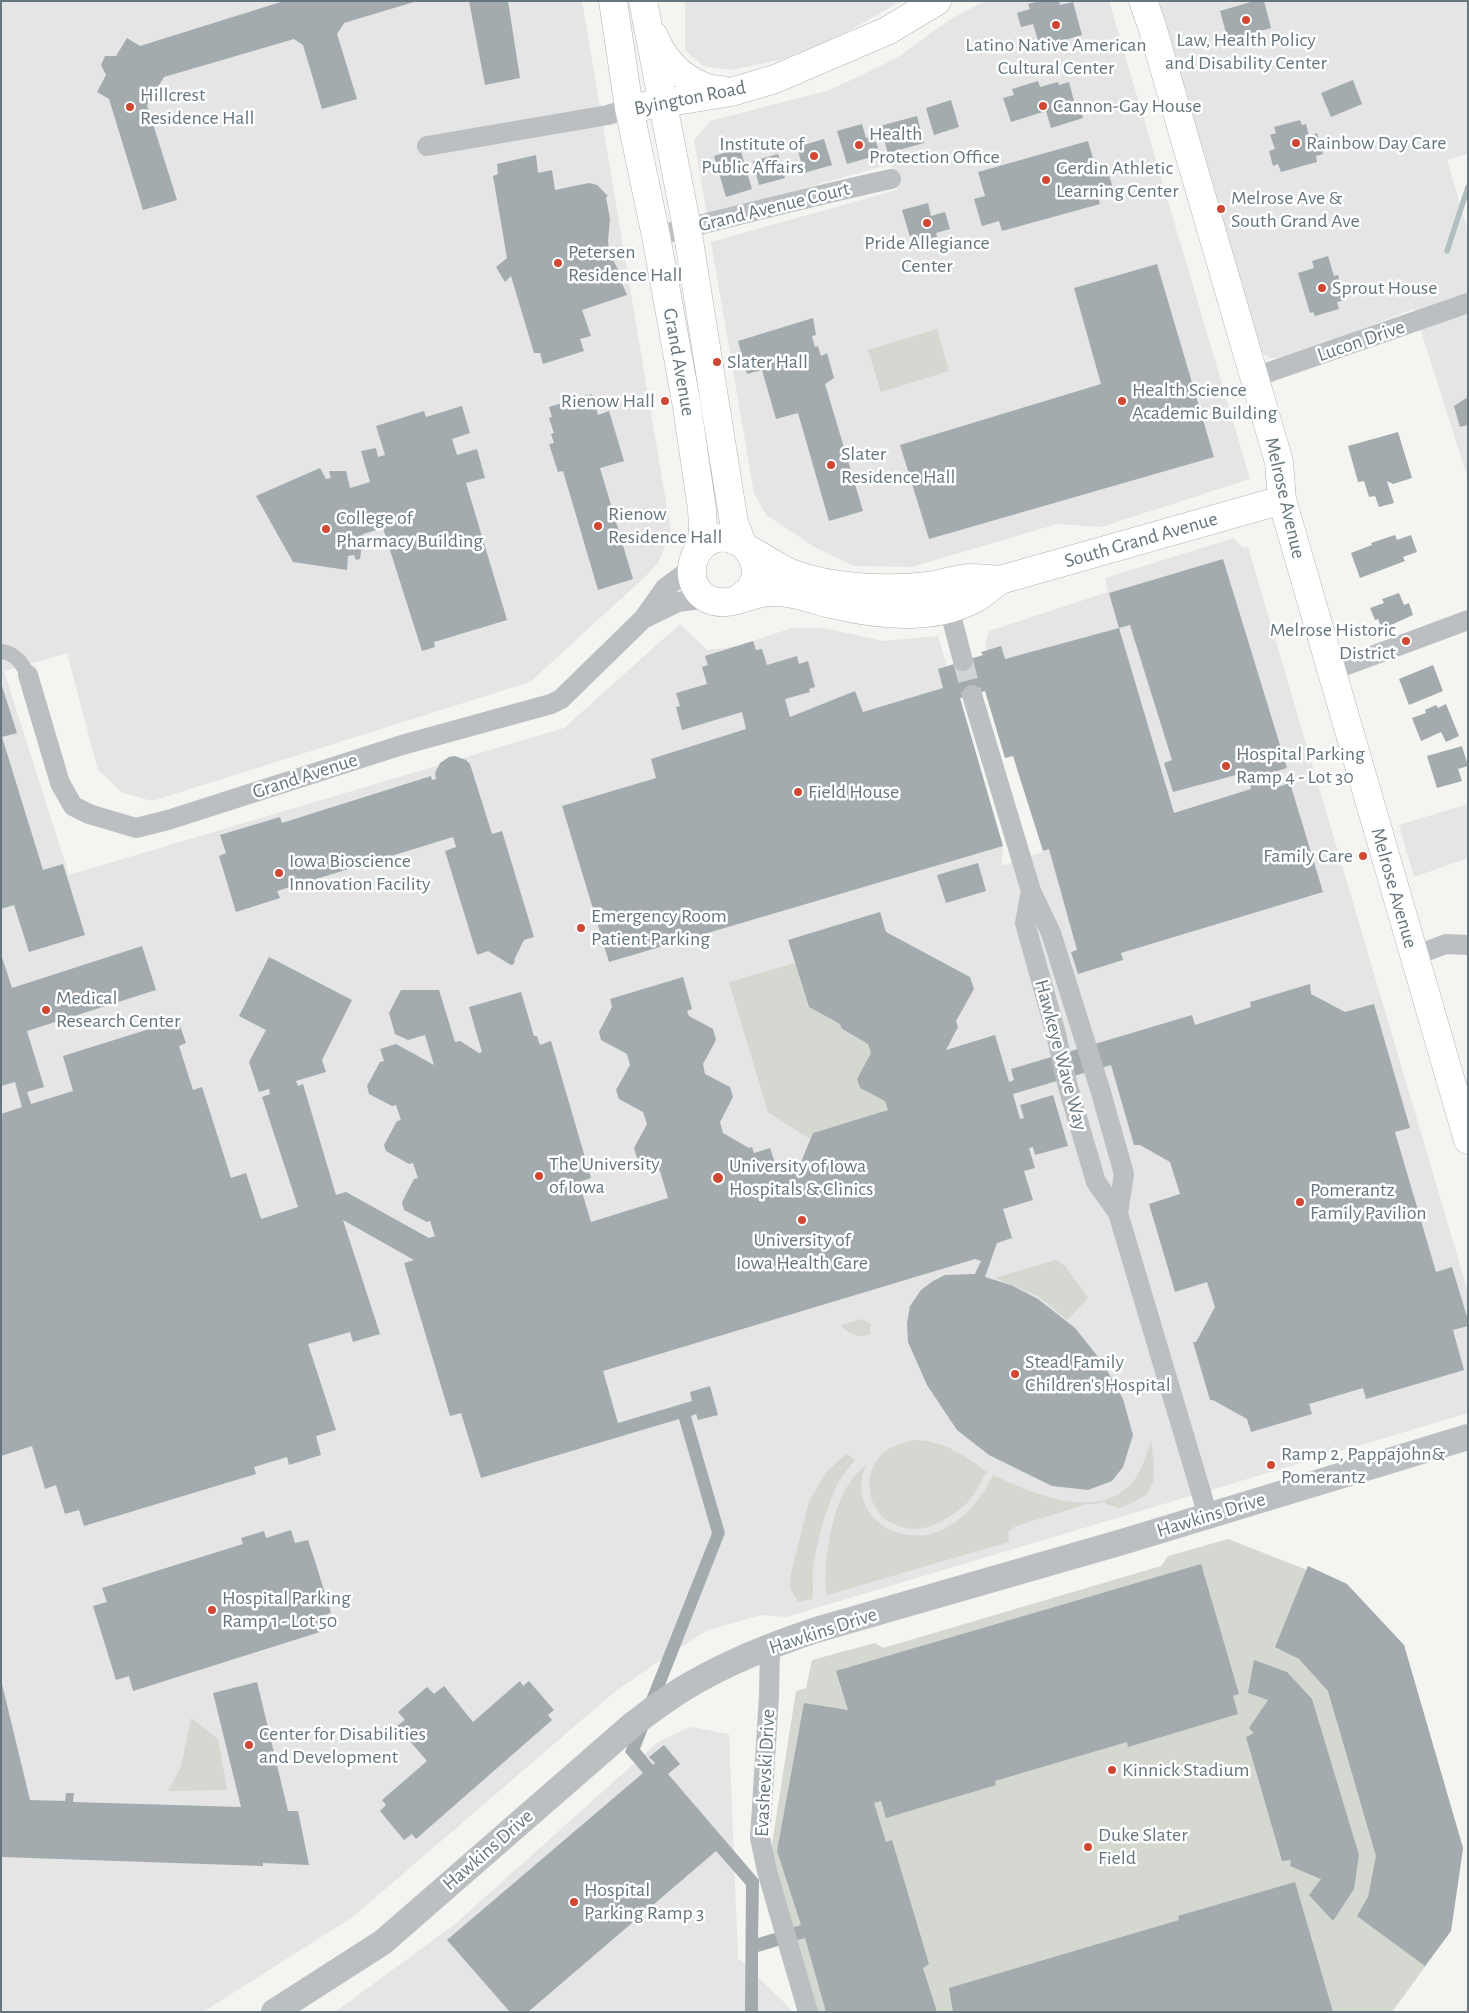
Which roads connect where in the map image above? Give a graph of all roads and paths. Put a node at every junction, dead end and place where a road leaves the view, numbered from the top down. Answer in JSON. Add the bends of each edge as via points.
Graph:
{"nodes":[{"id":1,"x":613,"y":1,"type":"edge"},
{"id":2,"x":937,"y":1,"type":"edge"},
{"id":3,"x":1143,"y":1,"type":"edge"},
{"id":4,"x":643,"y":3,"type":"edge"},
{"id":5,"x":731,"y":92,"type":"junction"},
{"id":6,"x":662,"y":104,"type":"junction"},
{"id":7,"x":629,"y":108,"type":"junction"},
{"id":8,"x":427,"y":146,"type":"dead end"},
{"id":9,"x":892,"y":179,"type":"dead end"},
{"id":10,"x":687,"y":228,"type":"junction"},
{"id":11,"x":656,"y":236,"type":"junction"},
{"id":12,"x":1468,"y":303,"type":"edge"},
{"id":13,"x":1255,"y":377,"type":"junction"},
{"id":14,"x":1282,"y":500,"type":"junction"},
{"id":15,"x":745,"y":547,"type":"junction"},
{"id":16,"x":696,"y":558,"type":"junction"},
{"id":17,"x":1000,"y":580,"type":"junction"},
{"id":18,"x":708,"y":598,"type":"junction"},
{"id":19,"x":738,"y":599,"type":"junction"},
{"id":20,"x":948,"y":608,"type":"junction"},
{"id":21,"x":643,"y":619,"type":"junction"},
{"id":22,"x":1468,"y":620,"type":"edge"},
{"id":23,"x":1,"y":651,"type":"edge"},
{"id":24,"x":963,"y":661,"type":"tunnel mouth"},
{"id":25,"x":1331,"y":671,"type":"junction"},
{"id":26,"x":28,"y":675,"type":"joint"},
{"id":27,"x":972,"y":695,"type":"tunnel mouth"},
{"id":28,"x":1031,"y":891,"type":"junction"},
{"id":29,"x":1468,"y":945,"type":"edge"},
{"id":30,"x":1414,"y":956,"type":"junction"},
{"id":31,"x":1468,"y":1140,"type":"edge"},
{"id":32,"x":1118,"y":1213,"type":"junction"},
{"id":33,"x":1468,"y":1437,"type":"edge"},
{"id":34,"x":1208,"y":1516,"type":"junction"},
{"id":35,"x":770,"y":1647,"type":"junction"},
{"id":36,"x":274,"y":2012,"type":"edge"},
{"id":37,"x":808,"y":2012,"type":"edge"}],
"edges":[{"from":1,"to":7,"type":"main road","name":"Grand Avenue"},
{"from":2,"to":5,"type":"main road","name":"Byington Road","via":[[887,31],[824,60]]},
{"from":3,"to":13,"type":"main road","name":"Melrose Avenue"},
{"from":4,"to":5,"type":"main road","via":[[664,57],[690,80]]},
{"from":4,"to":6,"type":"main road","name":"Grand Avenue"},
{"from":5,"to":6,"type":"main road","name":"Byington Road"},
{"from":6,"to":7,"type":"main road","name":"Byington Road"},
{"from":6,"to":10,"type":"main road","name":"Grand Avenue"},
{"from":7,"to":8,"type":"street","name":"Byington Road","via":[[608,115]]},
{"from":7,"to":11,"type":"main road","name":"Grand Avenue"},
{"from":9,"to":10,"type":"street","name":"Grand Avenue Court"},
{"from":10,"to":11,"type":"street","name":"Grand Avenue Court"},
{"from":10,"to":15,"type":"main road","name":"Grand Avenue","via":[[734,523]]},
{"from":11,"to":16,"type":"main road","name":"Grand Avenue","via":[[699,489],[702,529]]},
{"from":12,"to":13,"type":"street","name":"Lucon Drive"},
{"from":13,"to":14,"type":"main road","name":"Melrose Avenue","via":[[1279,462]]},
{"from":14,"to":17,"type":"main road","name":"South Grand Avenue"},
{"from":14,"to":25,"type":"main road","name":"Melrose Avenue"},
{"from":15,"to":16,"type":"main road","via":[[732,539],[711,540]]},
{"from":15,"to":17,"type":"main road","name":"South Grand Avenue","via":[[793,574],[856,586],[898,588],[970,578]]},
{"from":15,"to":19,"type":"main road","via":[[754,560],[756,574],[748,591]]},
{"from":16,"to":18,"type":"main road","via":[[693,580],[698,591]]},
{"from":16,"to":21,"type":"street","name":"Grand Avenue","via":[[665,588]]},
{"from":17,"to":20,"type":"main road","name":"South Grand Avenue","via":[[975,598]]},
{"from":18,"to":19,"type":"main road","via":[[723,603]]},
{"from":18,"to":21,"type":"street","name":"Grand Avenue","via":[[678,602]]},
{"from":19,"to":20,"type":"main road","name":"South Grand Avenue","via":[[772,592],[891,614]]},
{"from":20,"to":24,"type":"street"},
{"from":21,"to":26,"type":"street","name":"Grand Avenue","via":[[587,675],[551,704],[402,745],[136,828],[88,814],[73,806],[60,783]]},
{"from":22,"to":25,"type":"street"},
{"from":23,"to":26,"type":"street","via":[[14,654]]},
{"from":25,"to":30,"type":"main road","name":"Melrose Avenue"},
{"from":27,"to":28,"type":"street","name":"Hawkeye Wave Way"},
{"from":28,"to":32,"type":"street","name":"Hawkeye Wave Way","via":[[1051,934],[1124,1174]]},
{"from":28,"to":32,"type":"street","name":"Hawkeye Wave Way","via":[[1025,923],[1068,1087],[1096,1182]]},
{"from":29,"to":30,"type":"street","via":[[1446,944]]},
{"from":30,"to":31,"type":"main road","name":"Melrose Avenue"},
{"from":32,"to":34,"type":"street","name":"Hawkeye Wave Way"},
{"from":33,"to":34,"type":"street","name":"Hawkins Drive"},
{"from":34,"to":35,"type":"street","name":"Hawkins Drive","via":[[816,1630]]},
{"from":35,"to":36,"type":"street","name":"Hawkins Drive","via":[[718,1670],[667,1699],[632,1725],[383,1942]]},
{"from":35,"to":37,"type":"street","name":"Evashevski Drive","via":[[760,1838]]}]}
